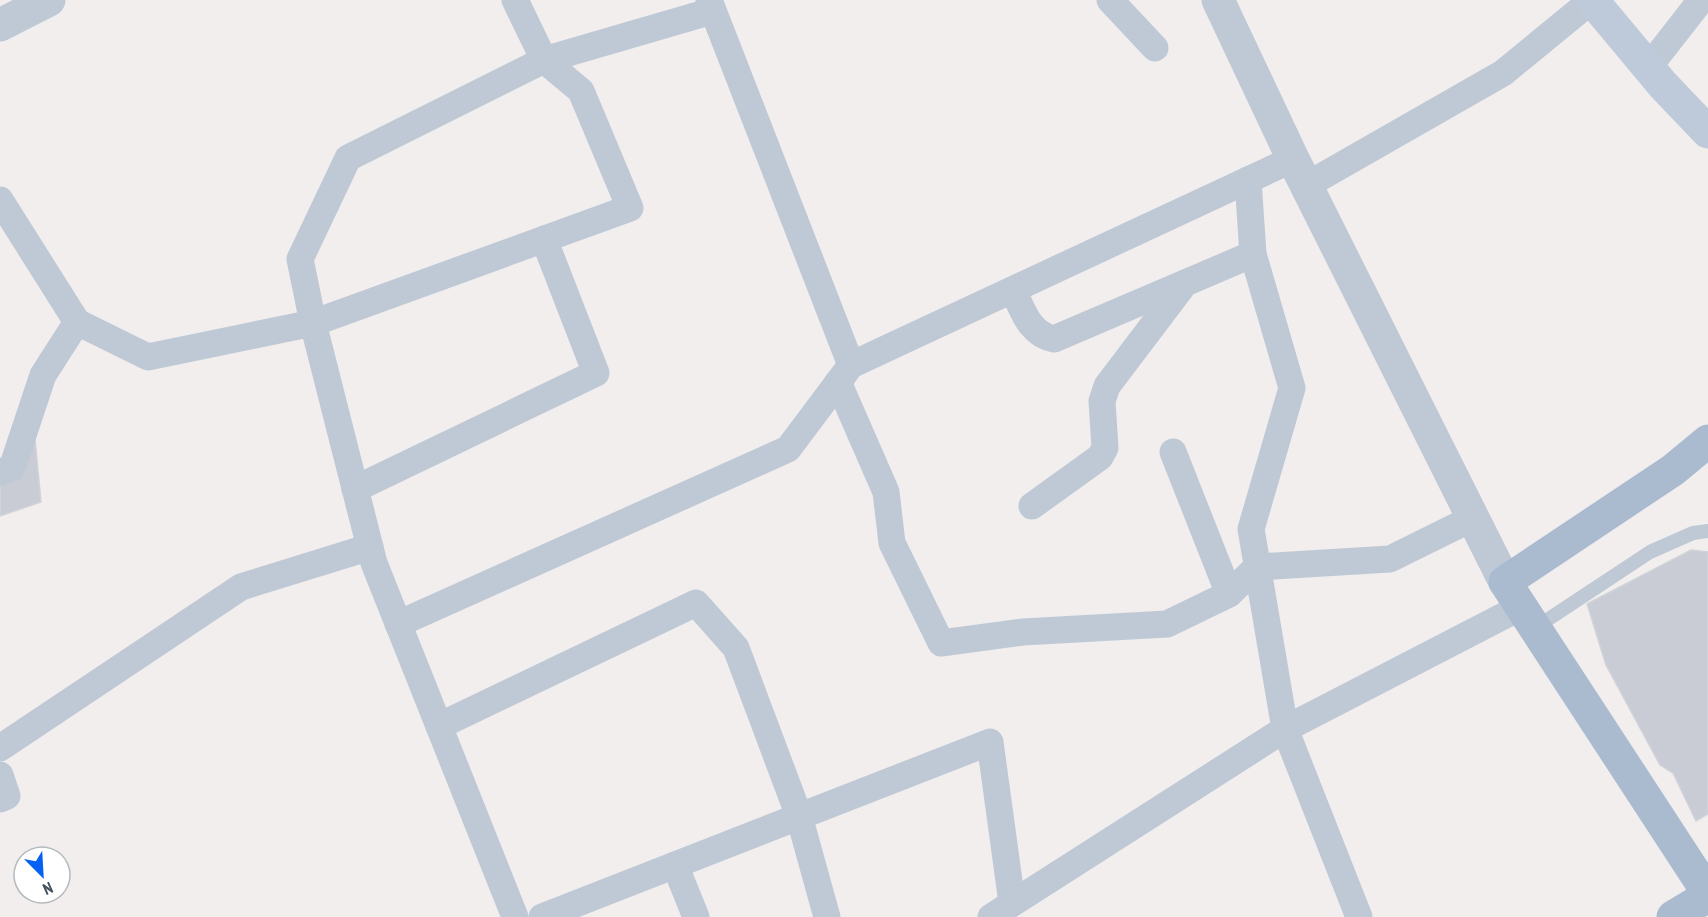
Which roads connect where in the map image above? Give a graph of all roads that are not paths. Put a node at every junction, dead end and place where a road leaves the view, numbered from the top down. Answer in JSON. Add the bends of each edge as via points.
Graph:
{"nodes":[{"id":1,"x":49,"y":0,"type":"edge"},
{"id":2,"x":515,"y":0,"type":"edge"},
{"id":3,"x":1110,"y":0,"type":"edge"},
{"id":4,"x":1218,"y":0,"type":"edge"},
{"id":5,"x":1592,"y":0,"type":"edge"},
{"id":6,"x":1701,"y":0,"type":"edge"},
{"id":7,"x":711,"y":6,"type":"edge"},
{"id":8,"x":0,"y":25,"type":"edge"},
{"id":9,"x":1155,"y":48,"type":"dead end"},
{"id":10,"x":544,"y":60,"type":"junction"},
{"id":11,"x":1648,"y":68,"type":"junction"},
{"id":12,"x":1708,"y":132,"type":"edge"},
{"id":13,"x":1300,"y":172,"type":"junction"},
{"id":14,"x":1248,"y":180,"type":"junction"},
{"id":15,"x":0,"y":200,"type":"edge"},
{"id":16,"x":544,"y":239,"type":"junction"},
{"id":17,"x":1252,"y":254,"type":"junction"},
{"id":18,"x":1185,"y":283,"type":"junction"},
{"id":19,"x":1012,"y":290,"type":"junction"},
{"id":20,"x":77,"y":322,"type":"junction"},
{"id":21,"x":313,"y":323,"type":"junction"},
{"id":22,"x":845,"y":373,"type":"junction"},
{"id":23,"x":1708,"y":441,"type":"edge"},
{"id":24,"x":1173,"y":452,"type":"dead end"},
{"id":25,"x":0,"y":472,"type":"edge"},
{"id":26,"x":355,"y":489,"type":"junction"},
{"id":27,"x":1032,"y":506,"type":"dead end"},
{"id":28,"x":1473,"y":518,"type":"junction"},
{"id":29,"x":1708,"y":531,"type":"edge"},
{"id":30,"x":370,"y":547,"type":"junction"},
{"id":31,"x":1257,"y":567,"type":"junction"},
{"id":32,"x":1228,"y":594,"type":"junction"},
{"id":33,"x":1520,"y":606,"type":"junction"},
{"id":34,"x":398,"y":624,"type":"junction"},
{"id":35,"x":439,"y":726,"type":"junction"},
{"id":36,"x":1285,"y":729,"type":"junction"},
{"id":37,"x":0,"y":748,"type":"edge"},
{"id":38,"x":0,"y":775,"type":"edge"},
{"id":39,"x":0,"y":799,"type":"edge"},
{"id":40,"x":799,"y":816,"type":"junction"},
{"id":41,"x":675,"y":865,"type":"junction"},
{"id":42,"x":1692,"y":907,"type":"edge"},
{"id":43,"x":1002,"y":910,"type":"edge"},
{"id":44,"x":514,"y":917,"type":"edge"},
{"id":45,"x":542,"y":917,"type":"edge"},
{"id":46,"x":696,"y":917,"type":"edge"},
{"id":47,"x":827,"y":917,"type":"edge"},
{"id":48,"x":1359,"y":917,"type":"edge"}],
"edges":[{"from":1,"to":8,"type":"street"},
{"from":2,"to":10,"type":"street"},
{"from":3,"to":9,"type":"street"},
{"from":4,"to":13,"type":"street"},
{"from":5,"to":11,"type":"main road"},
{"from":5,"to":13,"type":"street","via":[[1503,73]]},
{"from":6,"to":11,"type":"street"},
{"from":7,"to":10,"type":"street"},
{"from":7,"to":22,"type":"street"},
{"from":10,"to":16,"type":"street","via":[[582,91],[630,208]]},
{"from":10,"to":21,"type":"street","via":[[348,158],[300,259]]},
{"from":11,"to":12,"type":"main road"},
{"from":13,"to":14,"type":"street"},
{"from":13,"to":28,"type":"street"},
{"from":14,"to":17,"type":"street"},
{"from":14,"to":19,"type":"street"},
{"from":15,"to":20,"type":"street"},
{"from":16,"to":21,"type":"street"},
{"from":16,"to":26,"type":"street","via":[[596,373]]},
{"from":17,"to":18,"type":"street"},
{"from":17,"to":31,"type":"street","via":[[1292,388],[1251,529]]},
{"from":18,"to":19,"type":"street","via":[[1054,339],[1043,337],[1031,326]]},
{"from":18,"to":27,"type":"street","via":[[1107,386],[1102,401],[1105,448],[1100,457]]},
{"from":19,"to":22,"type":"street"},
{"from":20,"to":21,"type":"street","via":[[148,357]]},
{"from":20,"to":25,"type":"street","via":[[43,375],[12,468]]},
{"from":21,"to":26,"type":"street"},
{"from":22,"to":32,"type":"street","via":[[886,492],[892,543],[941,643],[1023,632],[1167,624]]},
{"from":22,"to":34,"type":"street","via":[[788,449]]},
{"from":23,"to":33,"type":"main road"},
{"from":24,"to":32,"type":"street"},
{"from":26,"to":30,"type":"street"},
{"from":28,"to":31,"type":"street","via":[[1390,559]]},
{"from":28,"to":33,"type":"street"},
{"from":29,"to":33,"type":"lane","via":[[1693,533]]},
{"from":30,"to":34,"type":"street"},
{"from":30,"to":37,"type":"street","via":[[241,587]]},
{"from":31,"to":32,"type":"street"},
{"from":31,"to":36,"type":"street"},
{"from":33,"to":36,"type":"street"},
{"from":33,"to":42,"type":"main road"},
{"from":34,"to":35,"type":"street"},
{"from":35,"to":40,"type":"street","via":[[696,603],[736,648]]},
{"from":35,"to":44,"type":"street"},
{"from":36,"to":43,"type":"street"},
{"from":36,"to":48,"type":"street"},
{"from":38,"to":39,"type":"street","via":[[7,796]]},
{"from":40,"to":41,"type":"street"},
{"from":40,"to":43,"type":"street","via":[[990,742]]},
{"from":40,"to":47,"type":"street"},
{"from":41,"to":45,"type":"street"},
{"from":41,"to":46,"type":"street"}]}
